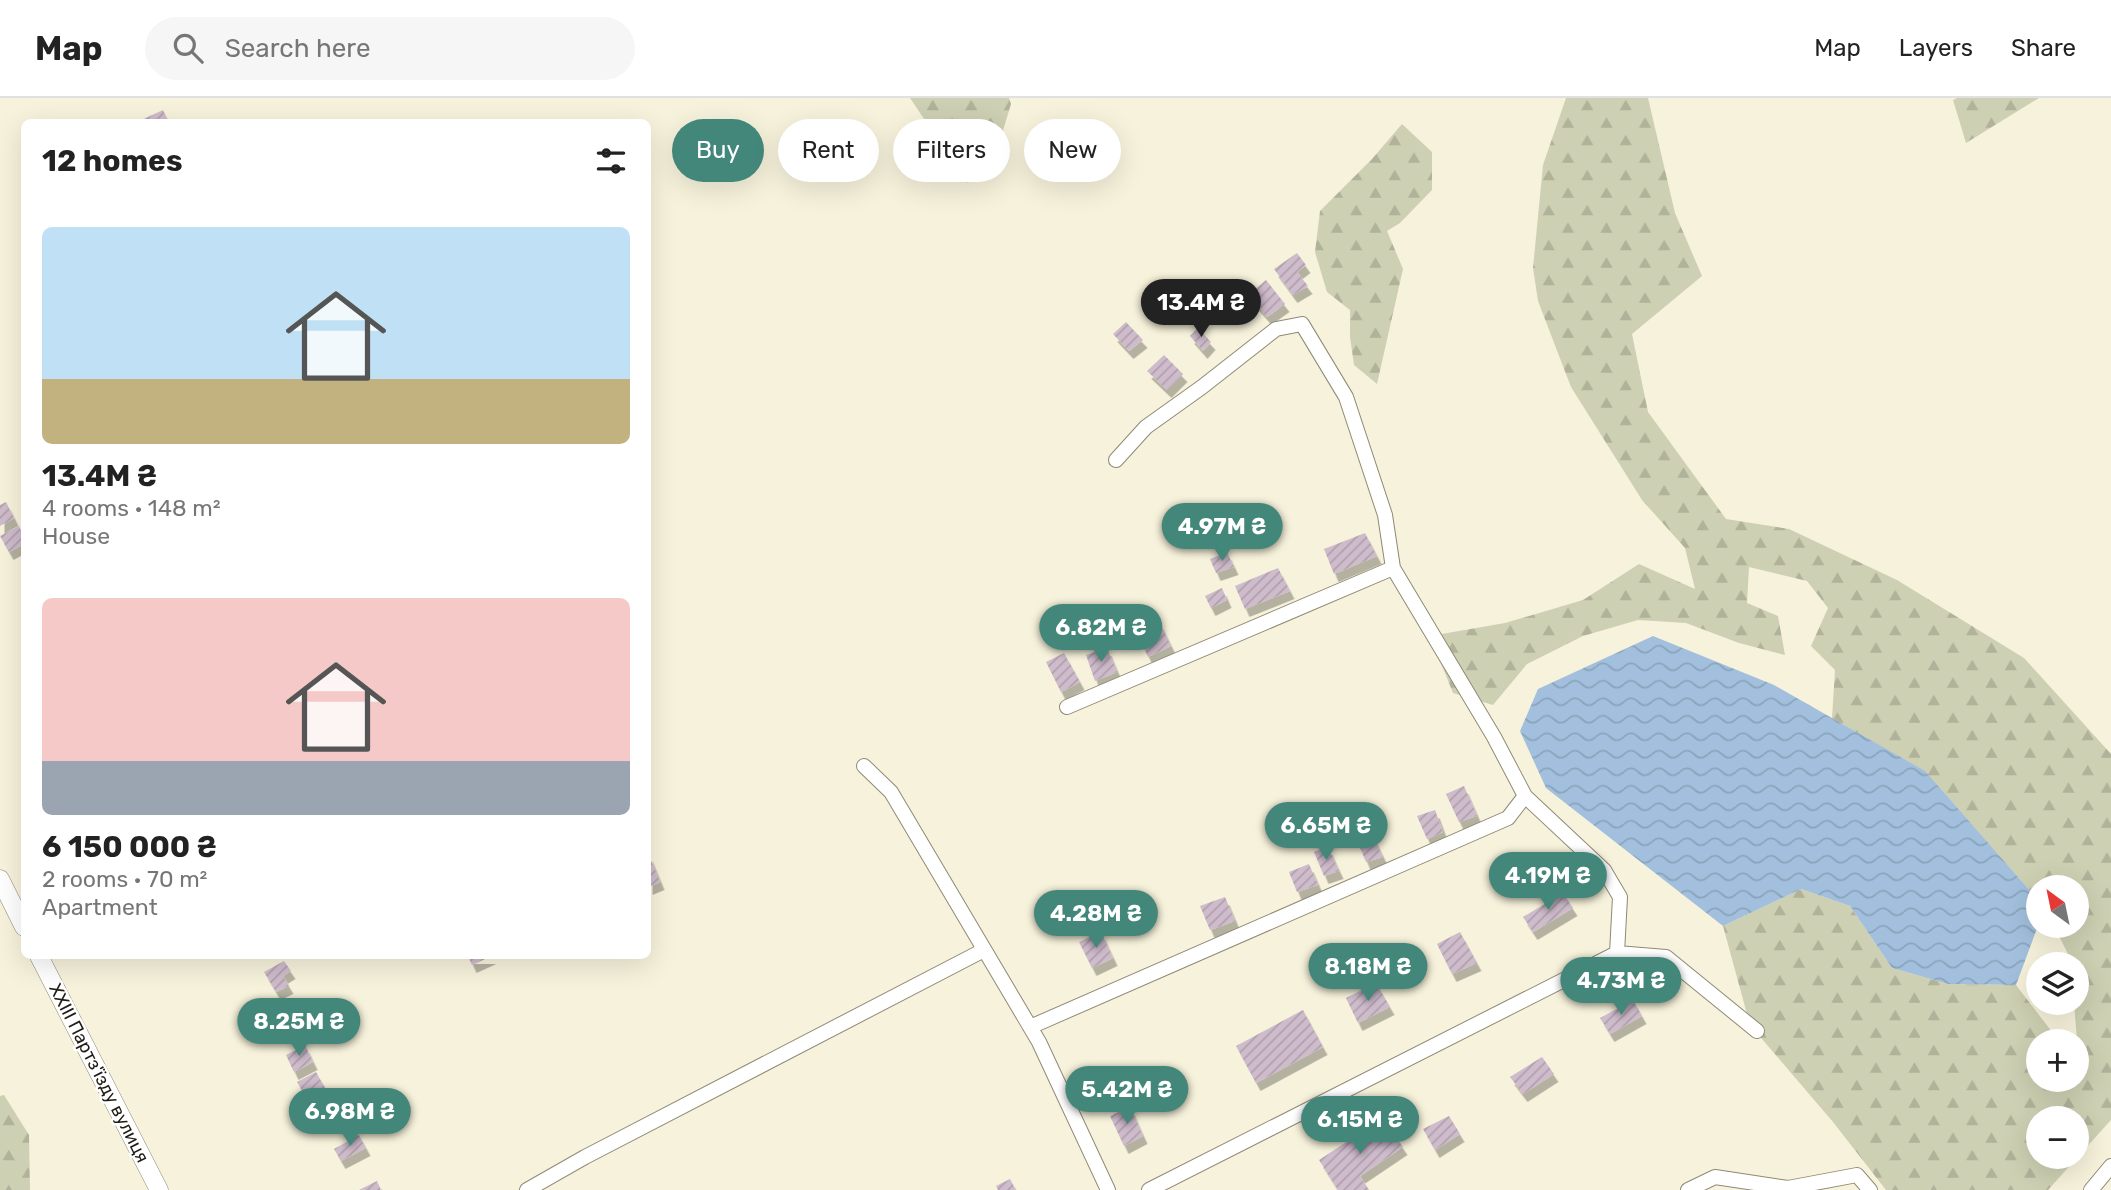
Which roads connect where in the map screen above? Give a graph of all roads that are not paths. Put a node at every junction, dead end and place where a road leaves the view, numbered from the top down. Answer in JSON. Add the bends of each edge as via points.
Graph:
{"nodes":[{"id":1,"x":1116,"y":460,"type":"dead end"},
{"id":2,"x":1393,"y":568,"type":"junction"},
{"id":3,"x":1067,"y":707,"type":"dead end"},
{"id":4,"x":864,"y":766,"type":"dead end"},
{"id":5,"x":1525,"y":796,"type":"junction"},
{"id":6,"x":0,"y":879,"type":"edge"},
{"id":7,"x":21,"y":921,"type":"edge"},
{"id":8,"x":984,"y":950,"type":"junction"},
{"id":9,"x":1617,"y":953,"type":"junction"},
{"id":10,"x":41,"y":959,"type":"edge"},
{"id":11,"x":1031,"y":1027,"type":"junction"},
{"id":12,"x":1757,"y":1031,"type":"dead end"},
{"id":13,"x":2111,"y":1166,"type":"edge"},
{"id":14,"x":159,"y":1190,"type":"edge"},
{"id":15,"x":527,"y":1190,"type":"edge"},
{"id":16,"x":1108,"y":1190,"type":"edge"},
{"id":17,"x":1149,"y":1190,"type":"edge"},
{"id":18,"x":1688,"y":1190,"type":"edge"},
{"id":19,"x":1870,"y":1190,"type":"edge"},
{"id":20,"x":2091,"y":1190,"type":"edge"}],
"edges":[{"from":1,"to":2,"type":"street","via":[[1146,427],[1276,329],[1302,324],[1346,397],[1385,515]]},
{"from":2,"to":3,"type":"street"},
{"from":2,"to":5,"type":"street"},
{"from":4,"to":8,"type":"street","via":[[891,792]]},
{"from":5,"to":9,"type":"street","via":[[1604,870],[1620,897]]},
{"from":5,"to":11,"type":"street","via":[[1508,817]]},
{"from":6,"to":7,"type":"street"},
{"from":8,"to":11,"type":"street"},
{"from":8,"to":15,"type":"street"},
{"from":9,"to":12,"type":"street","via":[[1666,957]]},
{"from":9,"to":17,"type":"street"},
{"from":10,"to":14,"type":"street","name":"XXIII Партз'їзду вулиця"},
{"from":11,"to":16,"type":"street"},
{"from":13,"to":20,"type":"street"},
{"from":18,"to":19,"type":"street","via":[[1715,1177],[1788,1188],[1857,1175]]}]}
